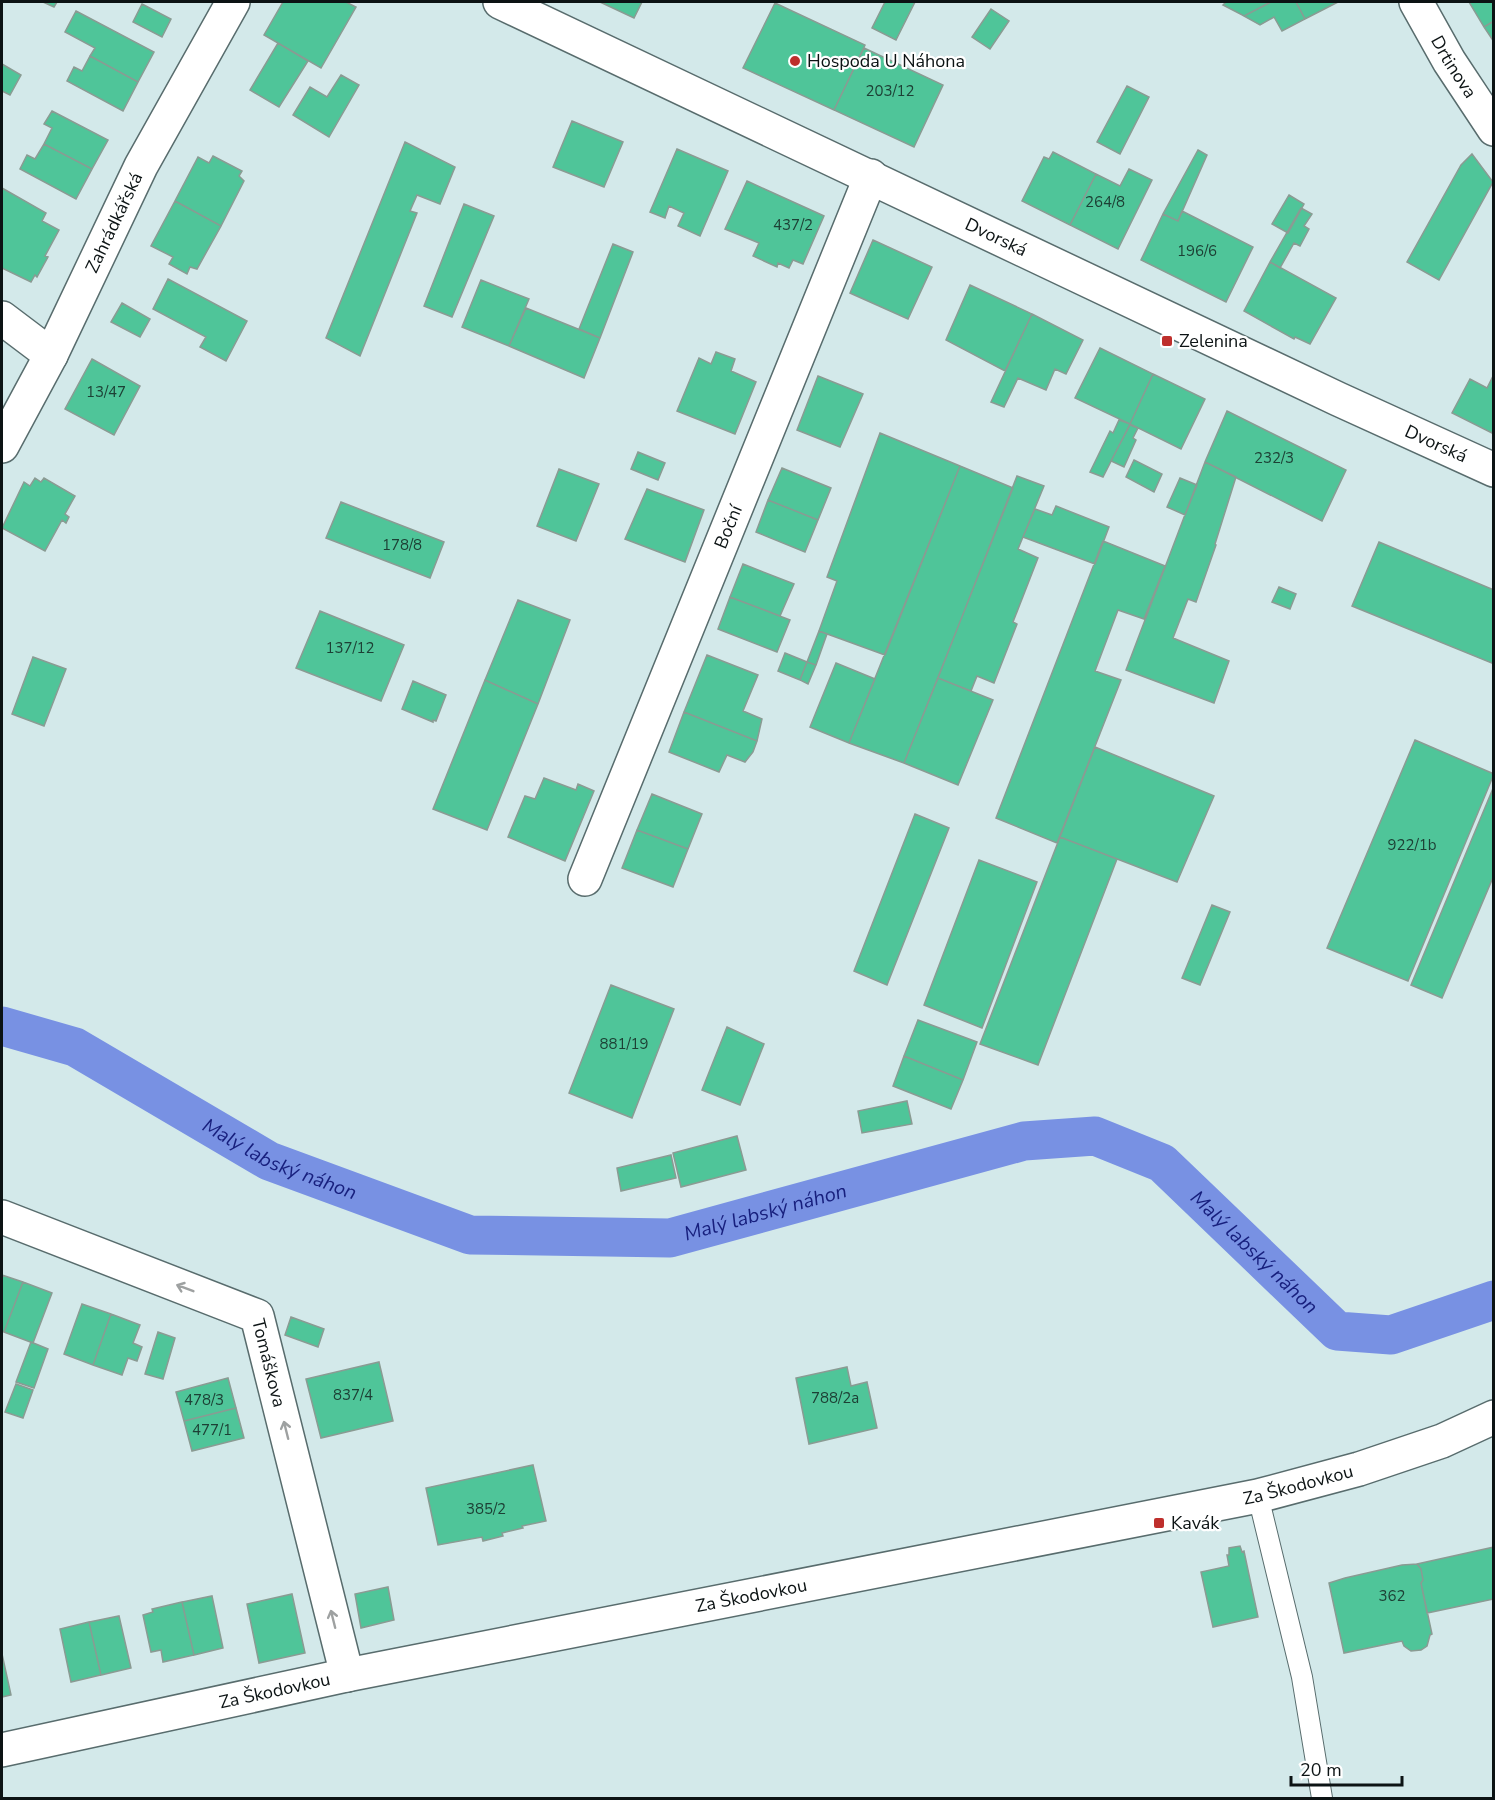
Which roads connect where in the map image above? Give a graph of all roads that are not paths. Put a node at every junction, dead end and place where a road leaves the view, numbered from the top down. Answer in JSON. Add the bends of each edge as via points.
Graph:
{"nodes":[{"id":1,"x":233,"y":2,"type":"edge"},
{"id":2,"x":500,"y":2,"type":"edge"},
{"id":3,"x":1416,"y":2,"type":"edge"},
{"id":4,"x":1494,"y":129,"type":"edge"},
{"id":5,"x":871,"y":177,"type":"junction"},
{"id":6,"x":2,"y":318,"type":"edge"},
{"id":7,"x":51,"y":355,"type":"junction"},
{"id":8,"x":2,"y":446,"type":"edge"},
{"id":9,"x":1494,"y":470,"type":"edge"},
{"id":10,"x":585,"y":879,"type":"dead end"},
{"id":11,"x":2,"y":1217,"type":"edge"},
{"id":12,"x":1494,"y":1417,"type":"edge"},
{"id":13,"x":1258,"y":1496,"type":"junction"},
{"id":14,"x":348,"y":1676,"type":"junction"},
{"id":15,"x":2,"y":1750,"type":"edge"},
{"id":16,"x":1322,"y":1798,"type":"edge"}],
"edges":[{"from":1,"to":7,"type":"street","name":"Zahrádkářská","via":[[141,166]]},
{"from":2,"to":5,"type":"street","name":"Dvorská"},
{"from":3,"to":4,"type":"street","name":"Drtinova"},
{"from":5,"to":9,"type":"street","name":"Dvorská"},
{"from":5,"to":10,"type":"street","name":"Boční"},
{"from":6,"to":7,"type":"street"},
{"from":7,"to":8,"type":"street","name":"Zahrádkářská"},
{"from":14,"to":11,"type":"street","name":"Tomáškova","one_way":true,"via":[[257,1316]]},
{"from":12,"to":13,"type":"street","name":"Za Škodovkou","via":[[1442,1441],[1380,1462]]},
{"from":13,"to":14,"type":"street","name":"Za Škodovkou"},
{"from":13,"to":16,"type":"lane","via":[[1302,1677]]},
{"from":14,"to":15,"type":"street","name":"Za Škodovkou"}]}
